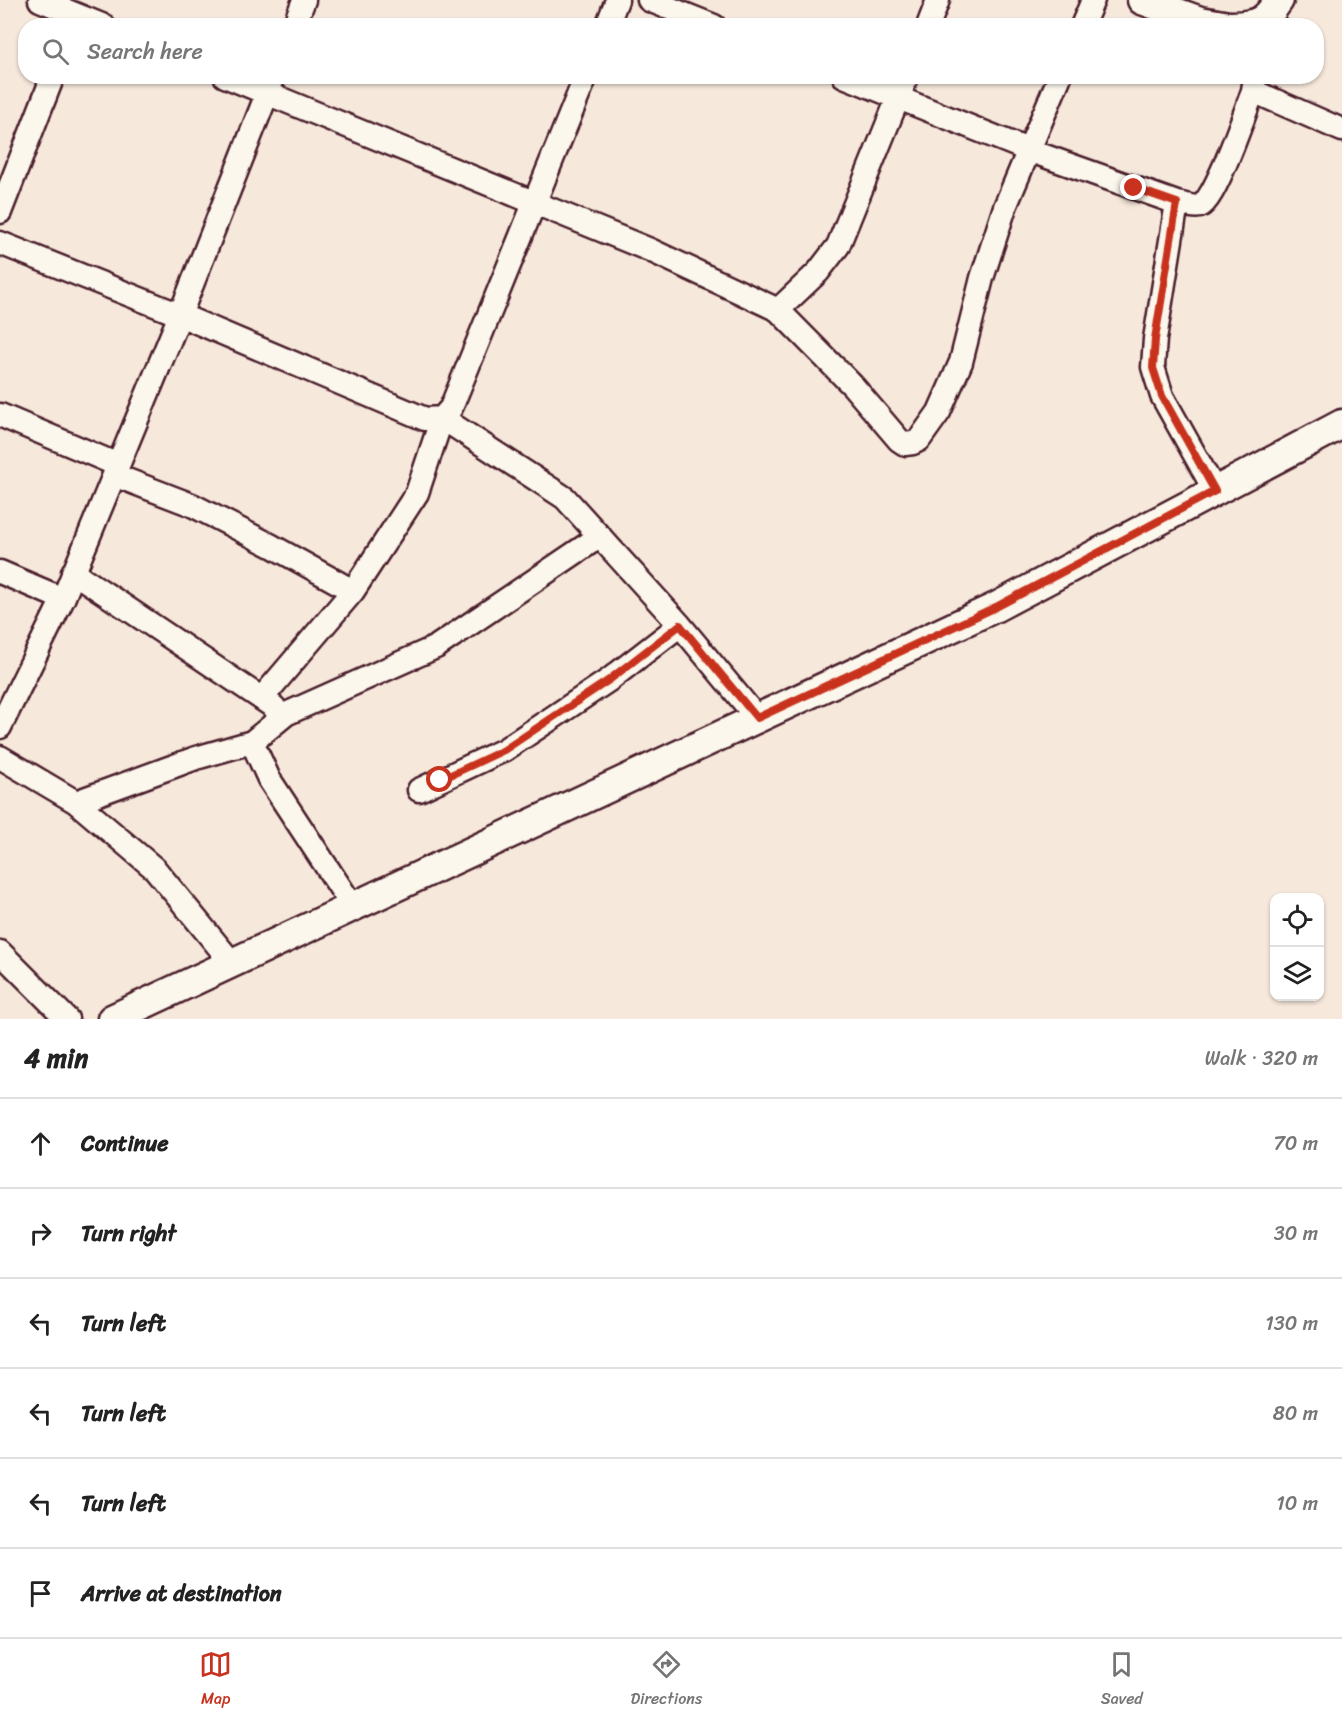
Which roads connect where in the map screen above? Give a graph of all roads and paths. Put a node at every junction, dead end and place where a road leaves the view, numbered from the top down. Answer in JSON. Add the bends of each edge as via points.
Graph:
{"nodes":[{"id":1,"x":40,"y":0,"type":"edge"},
{"id":2,"x":304,"y":0,"type":"edge"},
{"id":3,"x":617,"y":0,"type":"edge"},
{"id":4,"x":649,"y":0,"type":"edge"},
{"id":5,"x":938,"y":0,"type":"edge"},
{"id":6,"x":1093,"y":0,"type":"edge"},
{"id":7,"x":1142,"y":0,"type":"edge"},
{"id":8,"x":1279,"y":0,"type":"edge"},
{"id":9,"x":78,"y":13,"type":"edge"},
{"id":10,"x":297,"y":18,"type":"edge"},
{"id":11,"x":610,"y":18,"type":"edge"},
{"id":12,"x":694,"y":18,"type":"edge"},
{"id":13,"x":931,"y":18,"type":"edge"},
{"id":14,"x":1085,"y":18,"type":"edge"},
{"id":15,"x":1192,"y":18,"type":"edge"},
{"id":16,"x":1265,"y":18,"type":"edge"},
{"id":17,"x":50,"y":84,"type":"edge"},
{"id":18,"x":583,"y":84,"type":"edge"},
{"id":19,"x":864,"y":84,"type":"edge"},
{"id":20,"x":904,"y":84,"type":"edge"},
{"id":21,"x":1056,"y":84,"type":"edge"},
{"id":22,"x":1254,"y":84,"type":"edge"},
{"id":23,"x":270,"y":85,"type":"edge"},
{"id":24,"x":899,"y":98,"type":"junction"},
{"id":25,"x":1342,"y":130,"type":"edge"},
{"id":26,"x":1028,"y":150,"type":"junction"},
{"id":27,"x":535,"y":203,"type":"junction"},
{"id":28,"x":1177,"y":203,"type":"junction"},
{"id":29,"x":0,"y":212,"type":"edge"},
{"id":30,"x":0,"y":243,"type":"edge"},
{"id":31,"x":778,"y":310,"type":"junction"},
{"id":32,"x":180,"y":315,"type":"junction"},
{"id":33,"x":0,"y":415,"type":"edge"},
{"id":34,"x":442,"y":418,"type":"junction"},
{"id":35,"x":1342,"y":424,"type":"edge"},
{"id":36,"x":116,"y":470,"type":"junction"},
{"id":37,"x":1215,"y":491,"type":"junction"},
{"id":38,"x":600,"y":536,"type":"junction"},
{"id":39,"x":0,"y":572,"type":"edge"},
{"id":40,"x":73,"y":572,"type":"junction"},
{"id":41,"x":353,"y":591,"type":"junction"},
{"id":42,"x":63,"y":599,"type":"junction"},
{"id":43,"x":680,"y":625,"type":"junction"},
{"id":44,"x":261,"y":698,"type":"junction"},
{"id":45,"x":286,"y":714,"type":"junction"},
{"id":46,"x":757,"y":718,"type":"junction"},
{"id":47,"x":0,"y":727,"type":"edge"},
{"id":48,"x":252,"y":742,"type":"junction"},
{"id":49,"x":0,"y":757,"type":"edge"},
{"id":50,"x":419,"y":790,"type":"dead end"},
{"id":51,"x":76,"y":802,"type":"junction"},
{"id":52,"x":353,"y":907,"type":"junction"},
{"id":53,"x":0,"y":952,"type":"edge"},
{"id":54,"x":232,"y":963,"type":"junction"},
{"id":55,"x":67,"y":1019,"type":"edge"},
{"id":56,"x":112,"y":1019,"type":"edge"}],
"edges":[{"from":1,"to":9,"type":"street"},
{"from":2,"to":10,"type":"street"},
{"from":3,"to":11,"type":"street"},
{"from":4,"to":12,"type":"street"},
{"from":5,"to":13,"type":"street"},
{"from":6,"to":14,"type":"street"},
{"from":7,"to":15,"type":"street"},
{"from":8,"to":16,"type":"street"},
{"from":17,"to":29,"type":"street"},
{"from":18,"to":27,"type":"street"},
{"from":19,"to":24,"type":"street"},
{"from":20,"to":24,"type":"street"},
{"from":21,"to":26,"type":"street"},
{"from":22,"to":25,"type":"street"},
{"from":22,"to":28,"type":"street","via":[[1207,200],[1201,206]]},
{"from":23,"to":27,"type":"street"},
{"from":23,"to":32,"type":"street"},
{"from":24,"to":26,"type":"street"},
{"from":24,"to":31,"type":"street","via":[[838,246],[818,272]]},
{"from":26,"to":28,"type":"street"},
{"from":26,"to":31,"type":"street","via":[[985,268],[960,362],[939,412],[919,440],[905,444],[899,440],[854,386]]},
{"from":27,"to":31,"type":"street","via":[[650,250]]},
{"from":27,"to":34,"type":"street","via":[[451,408]]},
{"from":28,"to":37,"type":"street","via":[[1153,368],[1162,396]]},
{"from":30,"to":32,"type":"street"},
{"from":32,"to":34,"type":"street","via":[[425,419]]},
{"from":32,"to":36,"type":"street"},
{"from":33,"to":36,"type":"street"},
{"from":34,"to":38,"type":"street","via":[[565,498]]},
{"from":34,"to":41,"type":"street","via":[[417,493]]},
{"from":35,"to":37,"type":"street"},
{"from":36,"to":40,"type":"street"},
{"from":36,"to":41,"type":"street","via":[[192,505]]},
{"from":37,"to":46,"type":"street","via":[[996,607]]},
{"from":38,"to":43,"type":"street"},
{"from":38,"to":45,"type":"street","via":[[436,647]]},
{"from":39,"to":42,"type":"street"},
{"from":40,"to":42,"type":"street"},
{"from":40,"to":44,"type":"street"},
{"from":41,"to":44,"type":"street"},
{"from":42,"to":47,"type":"street"},
{"from":43,"to":46,"type":"street"},
{"from":43,"to":50,"type":"street","via":[[609,680],[504,750]]},
{"from":44,"to":45,"type":"street"},
{"from":45,"to":48,"type":"street"},
{"from":46,"to":52,"type":"street"},
{"from":48,"to":51,"type":"street"},
{"from":48,"to":52,"type":"street","via":[[269,779]]},
{"from":49,"to":51,"type":"street"},
{"from":51,"to":54,"type":"street","via":[[155,869]]},
{"from":52,"to":54,"type":"street"},
{"from":53,"to":55,"type":"street"},
{"from":54,"to":56,"type":"street"}]}
